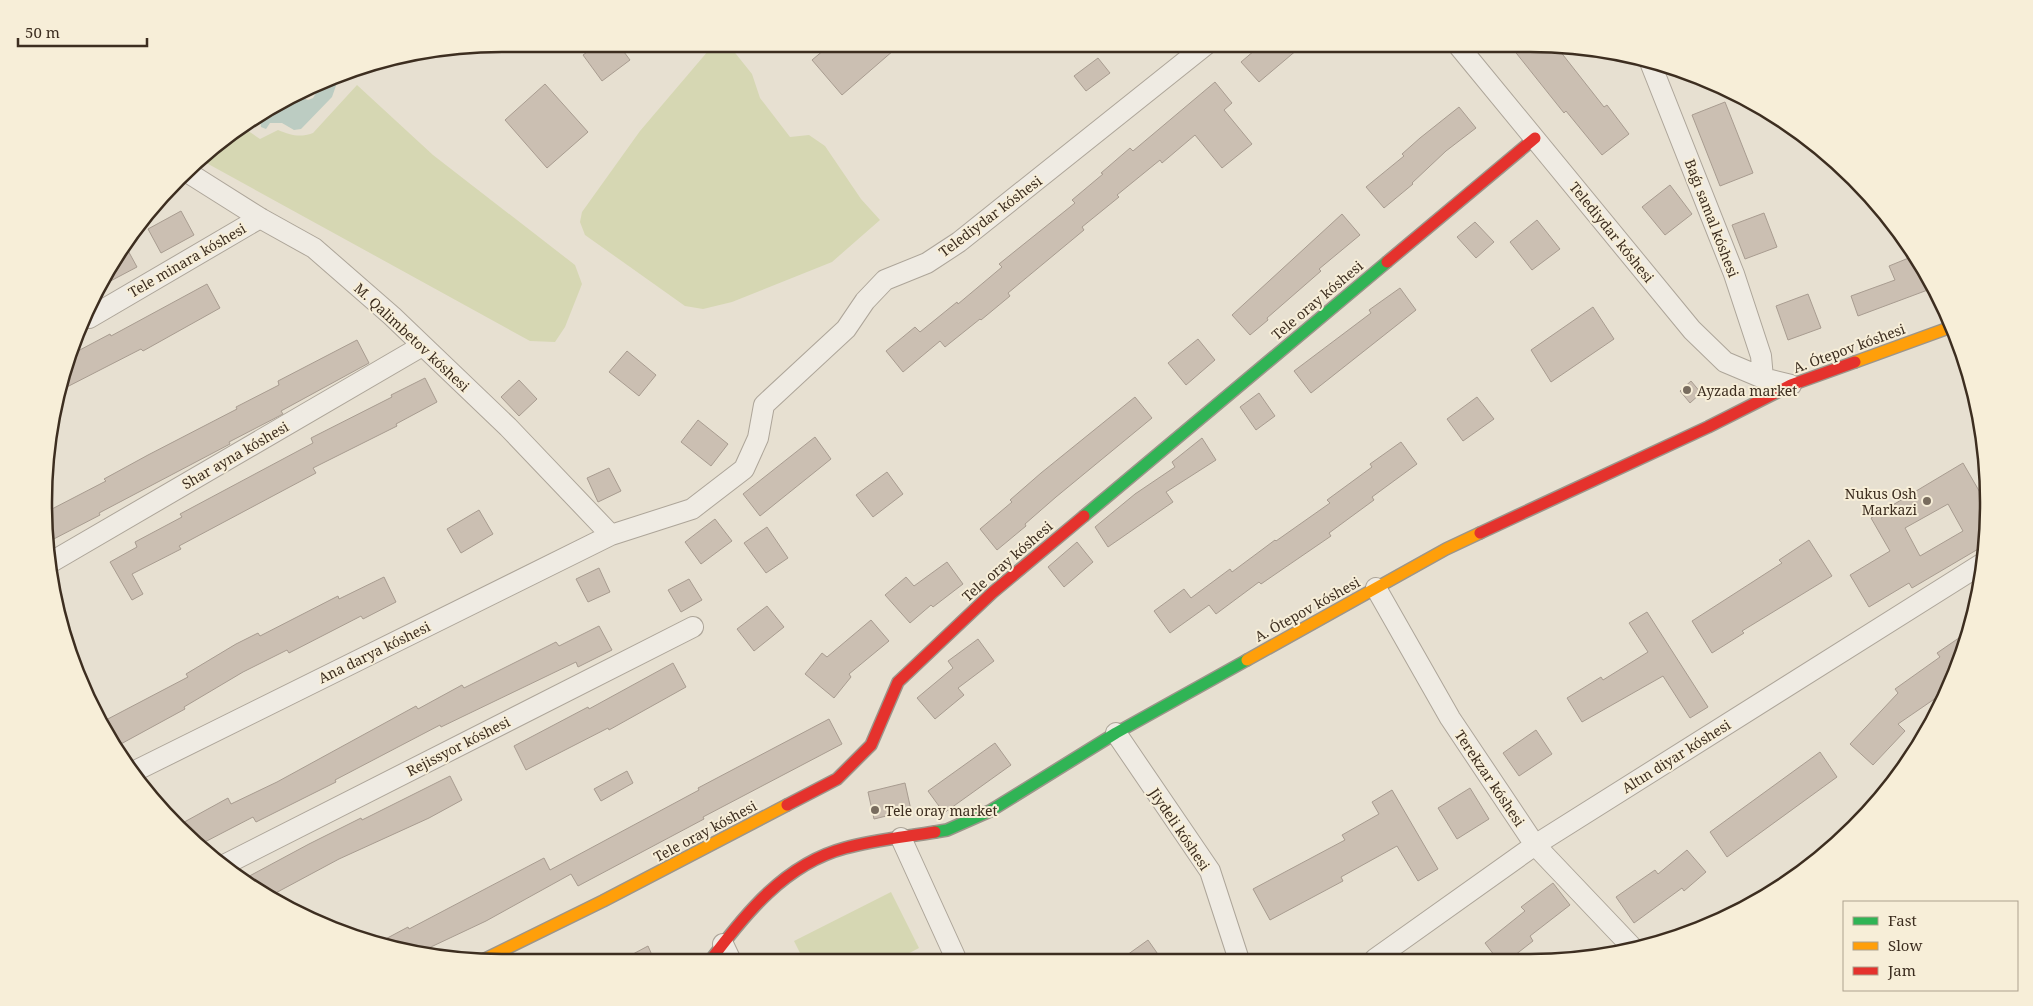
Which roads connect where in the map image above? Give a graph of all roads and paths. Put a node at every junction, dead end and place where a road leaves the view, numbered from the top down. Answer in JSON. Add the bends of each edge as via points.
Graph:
{"nodes":[{"id":1,"x":1197,"y":52,"type":"edge"},
{"id":2,"x":1464,"y":52,"type":"edge"},
{"id":3,"x":1653,"y":70,"type":"edge"},
{"id":4,"x":1535,"y":138,"type":"junction"},
{"id":5,"x":193,"y":176,"type":"edge"},
{"id":6,"x":260,"y":218,"type":"junction"},
{"id":7,"x":94,"y":315,"type":"edge"},
{"id":8,"x":1945,"y":329,"type":"edge"},
{"id":9,"x":422,"y":346,"type":"junction"},
{"id":10,"x":1763,"y":378,"type":"junction"},
{"id":11,"x":1791,"y":385,"type":"junction"},
{"id":12,"x":611,"y":535,"type":"junction"},
{"id":13,"x":56,"y":559,"type":"edge"},
{"id":14,"x":1976,"y":567,"type":"edge"},
{"id":15,"x":1376,"y":588,"type":"junction"},
{"id":16,"x":693,"y":627,"type":"dead end"},
{"id":17,"x":1116,"y":733,"type":"junction"},
{"id":18,"x":140,"y":769,"type":"edge"},
{"id":19,"x":901,"y":838,"type":"junction"},
{"id":20,"x":1535,"y":845,"type":"junction"},
{"id":21,"x":231,"y":861,"type":"edge"},
{"id":22,"x":1628,"y":943,"type":"edge"},
{"id":23,"x":727,"y":953,"type":"edge"},
{"id":24,"x":496,"y":954,"type":"edge"},
{"id":25,"x":953,"y":954,"type":"edge"},
{"id":26,"x":1237,"y":954,"type":"edge"},
{"id":27,"x":1382,"y":954,"type":"edge"}],
"edges":[{"from":1,"to":12,"type":"street","name":"Telediydar kóshesi","via":[[959,242],[927,263],[885,280],[865,301],[846,329],[764,405],[758,438],[744,469],[692,509]]},
{"from":2,"to":4,"type":"street","name":"Telediydar kóshesi"},
{"from":3,"to":10,"type":"street","name":"Baǵı samal kóshesi","via":[[1734,274],[1762,356]]},
{"from":4,"to":10,"type":"street","name":"Telediydar kóshesi","via":[[1692,330],[1725,362]]},
{"from":4,"to":24,"type":"street","name":"Tele oray kóshesi","via":[[992,593],[898,682],[871,745],[837,780]]},
{"from":5,"to":6,"type":"street","name":"M. Qalimbetov kóshesi"},
{"from":6,"to":7,"type":"street","name":"Tele minara kóshesi"},
{"from":6,"to":9,"type":"street","name":"M. Qalimbetov kóshesi","via":[[314,248]]},
{"from":8,"to":11,"type":"street","name":"A. Ótepov kóshesi"},
{"from":9,"to":12,"type":"street","name":"M. Qalimbetov kóshesi","via":[[508,427]]},
{"from":9,"to":13,"type":"street","name":"Shar ayna kóshesi"},
{"from":10,"to":11,"type":"street","name":"Telediydar kóshesi"},
{"from":11,"to":15,"type":"street","name":"A. Ótepov kóshesi","via":[[1446,549]]},
{"from":12,"to":18,"type":"street","name":"Ana darya kóshesi"},
{"from":14,"to":20,"type":"street","name":"Altın diyar kóshesi"},
{"from":15,"to":17,"type":"street","name":"A. Ótepov kóshesi"},
{"from":15,"to":20,"type":"street","name":"Terekzar kóshesi","via":[[1450,718]]},
{"from":16,"to":21,"type":"street","name":"Rejissyor kóshesi"},
{"from":17,"to":19,"type":"street","name":"A. Ótepov kóshesi","via":[[990,810],[947,830]]},
{"from":17,"to":26,"type":"street","name":"Jiydeli kóshesi","via":[[1210,871]]},
{"from":19,"to":23,"type":"street","name":"A. Ótepov kóshesi","via":[[844,848],[808,862],[770,890],[737,924]]},
{"from":19,"to":25,"type":"street"},
{"from":20,"to":22,"type":"street","name":"Terekzar kóshesi"},
{"from":20,"to":27,"type":"street","name":"Altın diyar kóshesi"}]}
